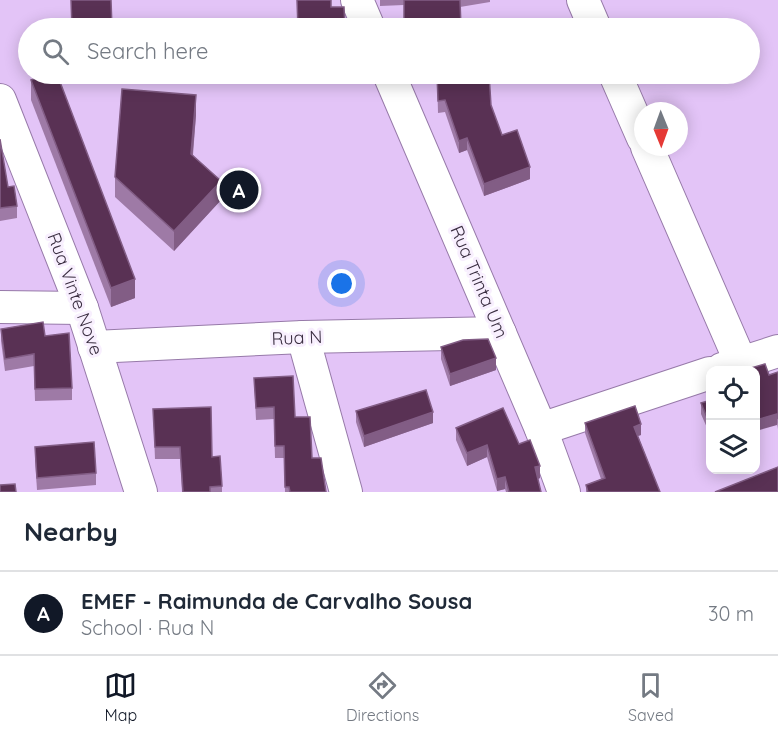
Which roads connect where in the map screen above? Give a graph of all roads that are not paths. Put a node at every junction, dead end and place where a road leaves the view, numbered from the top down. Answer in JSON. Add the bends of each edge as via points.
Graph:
{"nodes":[{"id":1,"x":357,"y":0,"type":"edge"},
{"id":2,"x":583,"y":0,"type":"edge"},
{"id":3,"x":365,"y":18,"type":"edge"},
{"id":4,"x":591,"y":18,"type":"edge"},
{"id":5,"x":393,"y":84,"type":"edge"},
{"id":6,"x":619,"y":84,"type":"edge"},
{"id":7,"x":0,"y":100,"type":"edge"},
{"id":8,"x":634,"y":117,"type":"edge"},
{"id":9,"x":650,"y":156,"type":"edge"},
{"id":10,"x":0,"y":307,"type":"edge"},
{"id":11,"x":82,"y":308,"type":"junction"},
{"id":12,"x":500,"y":333,"type":"junction"},
{"id":13,"x":303,"y":337,"type":"junction"},
{"id":14,"x":94,"y":347,"type":"junction"},
{"id":15,"x":778,"y":351,"type":"edge"},
{"id":16,"x":730,"y":366,"type":"edge"},
{"id":17,"x":733,"y":366,"type":"edge"},
{"id":18,"x":706,"y":375,"type":"edge"},
{"id":19,"x":541,"y":429,"type":"junction"},
{"id":20,"x":141,"y":492,"type":"edge"},
{"id":21,"x":346,"y":492,"type":"edge"},
{"id":22,"x":564,"y":492,"type":"edge"}],
"edges":[{"from":1,"to":3,"type":"street"},
{"from":2,"to":4,"type":"street"},
{"from":5,"to":12,"type":"street","name":"Rua Trinta Um"},
{"from":6,"to":8,"type":"street"},
{"from":7,"to":11,"type":"street","name":"Rua Vinte Nove"},
{"from":9,"to":16,"type":"street"},
{"from":10,"to":11,"type":"street"},
{"from":11,"to":14,"type":"street","name":"Rua Vinte Nove"},
{"from":12,"to":13,"type":"street","name":"Rua N"},
{"from":12,"to":19,"type":"street","name":"Rua Trinta Um"},
{"from":13,"to":14,"type":"street","name":"Rua N"},
{"from":13,"to":21,"type":"street"},
{"from":14,"to":20,"type":"street","name":"Rua Vinte Nove"},
{"from":15,"to":17,"type":"street"},
{"from":18,"to":19,"type":"street"},
{"from":19,"to":22,"type":"street","name":"Rua Trinta Um"}]}
